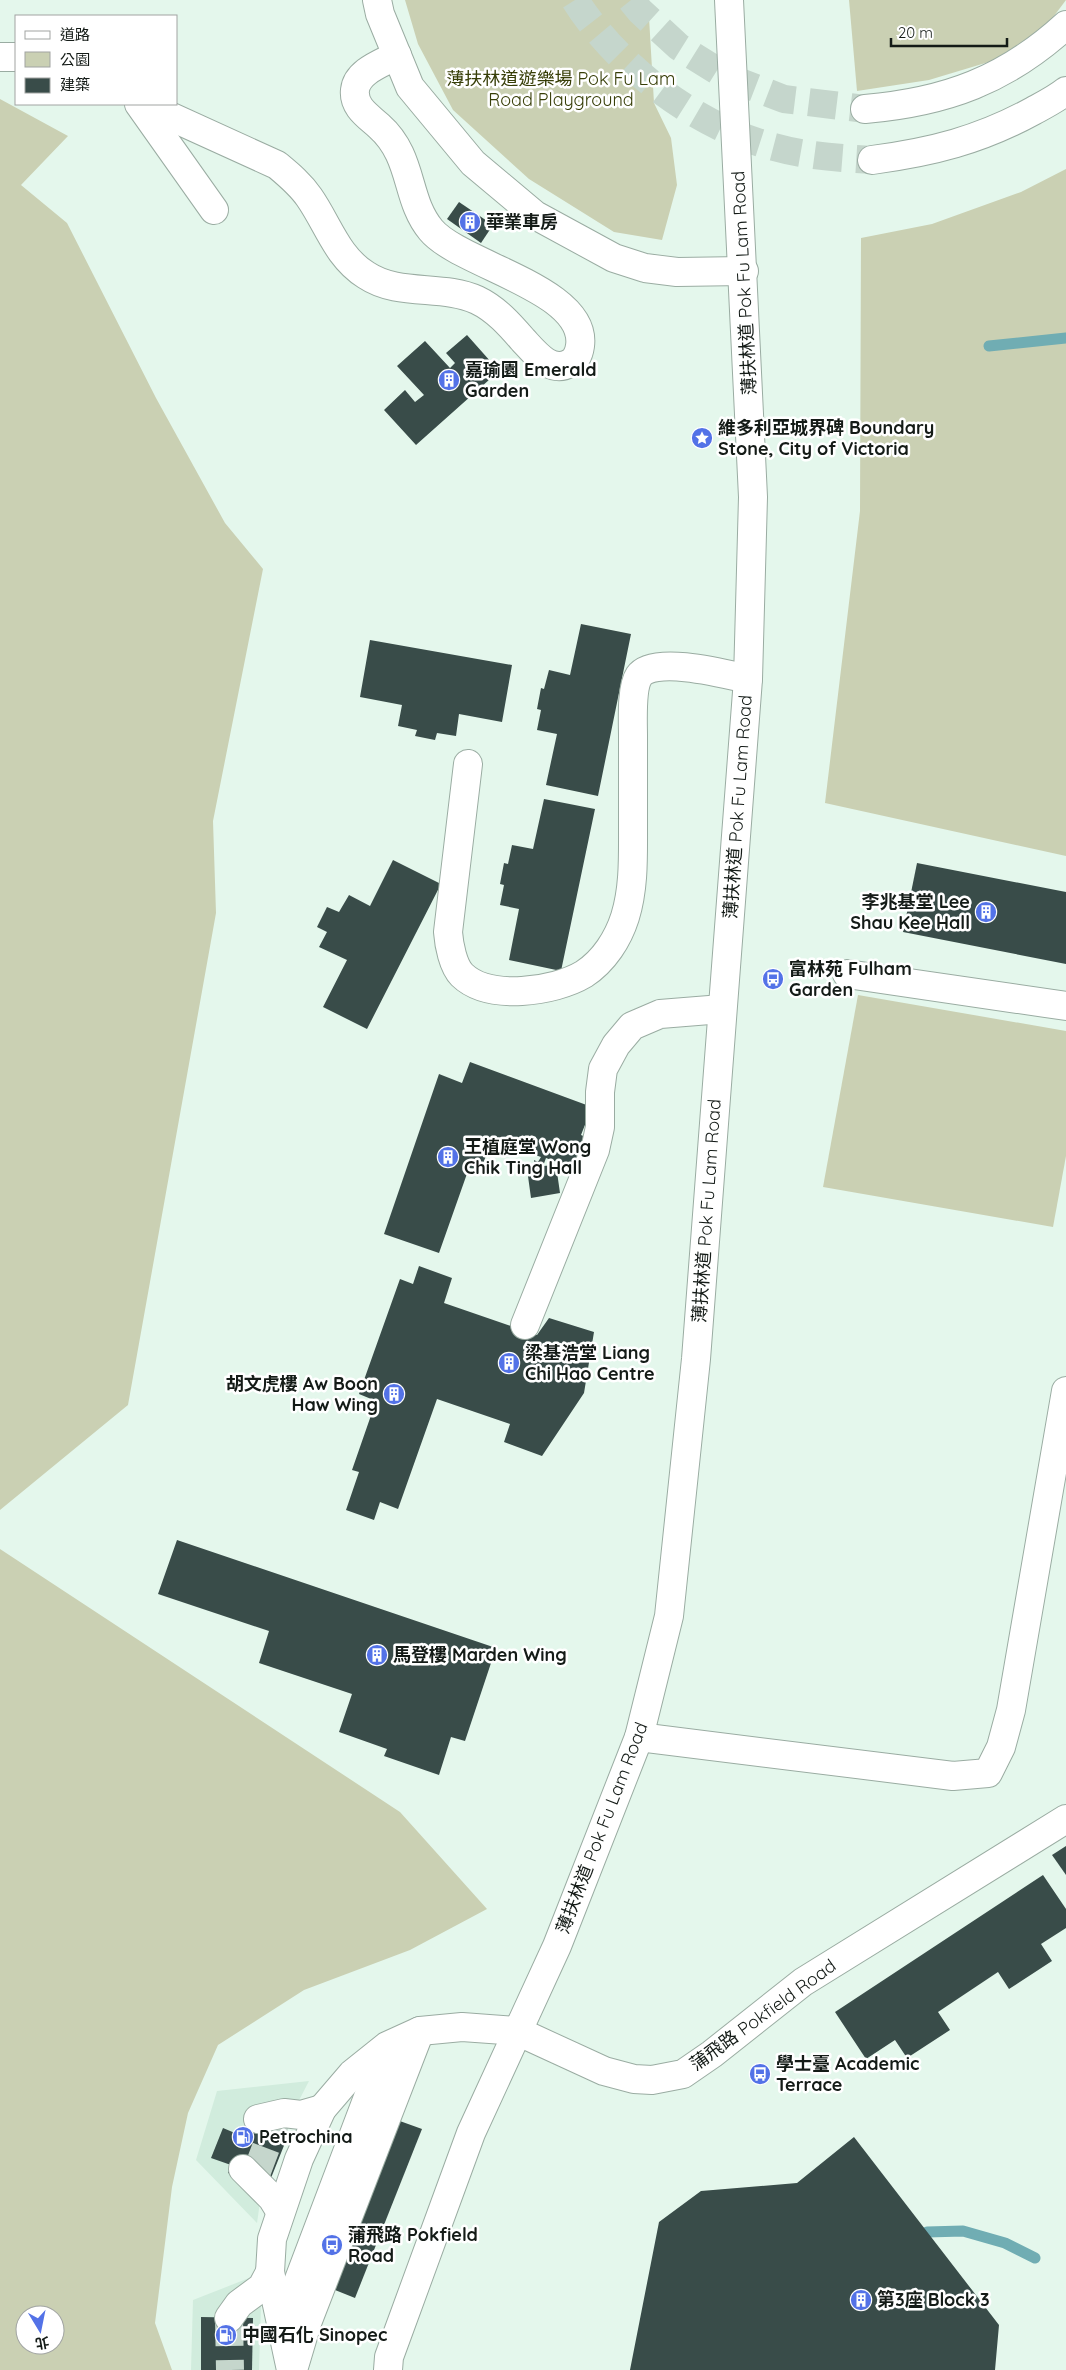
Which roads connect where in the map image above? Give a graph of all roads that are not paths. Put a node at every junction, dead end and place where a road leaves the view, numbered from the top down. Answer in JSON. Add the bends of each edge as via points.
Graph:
{"nodes":[{"id":1,"x":377,"y":0,"type":"edge"},
{"id":2,"x":729,"y":0,"type":"edge"},
{"id":3,"x":1066,"y":25,"type":"edge"},
{"id":4,"x":397,"y":55,"type":"junction"},
{"id":5,"x":0,"y":57,"type":"edge"},
{"id":6,"x":15,"y":57,"type":"edge"},
{"id":7,"x":1066,"y":91,"type":"edge"},
{"id":8,"x":140,"y":105,"type":"edge"},
{"id":9,"x":145,"y":105,"type":"edge"},
{"id":10,"x":865,"y":109,"type":"tunnel mouth"},
{"id":11,"x":872,"y":160,"type":"tunnel mouth"},
{"id":12,"x":214,"y":210,"type":"dead end"},
{"id":13,"x":744,"y":270,"type":"junction"},
{"id":14,"x":748,"y":679,"type":"junction"},
{"id":15,"x":468,"y":764,"type":"dead end"},
{"id":16,"x":847,"y":974,"type":"dead end"},
{"id":17,"x":1066,"y":1006,"type":"edge"},
{"id":18,"x":722,"y":1009,"type":"junction"},
{"id":19,"x":524,"y":1325,"type":"dead end"},
{"id":20,"x":1066,"y":1391,"type":"edge"},
{"id":21,"x":639,"y":1737,"type":"junction"},
{"id":22,"x":1066,"y":1819,"type":"edge"},
{"id":23,"x":420,"y":2031,"type":"junction"},
{"id":24,"x":517,"y":2031,"type":"junction"},
{"id":25,"x":387,"y":2046,"type":"junction"},
{"id":26,"x":322,"y":2109,"type":"junction"},
{"id":27,"x":273,"y":2118,"type":"dead end"},
{"id":28,"x":251,"y":2175,"type":"dead end"},
{"id":29,"x":280,"y":2211,"type":"junction"},
{"id":30,"x":270,"y":2272,"type":"junction"},
{"id":31,"x":229,"y":2318,"type":"tunnel mouth"},
{"id":32,"x":280,"y":2328,"type":"junction"},
{"id":33,"x":292,"y":2370,"type":"edge"},
{"id":34,"x":388,"y":2370,"type":"edge"}],
"edges":[{"from":1,"to":4,"type":"main road"},
{"from":2,"to":13,"type":"main road","name":"薄扶林道 Pok Fu Lam Road"},
{"from":3,"to":10,"type":"main road","via":[[1029,56],[969,89],[901,106]]},
{"from":4,"to":9,"type":"main road","via":[[367,71],[358,80],[355,90],[359,107],[391,138],[400,152],[419,208],[431,230],[457,249],[541,291],[566,312],[576,325],[580,342],[579,353],[573,361],[564,366],[544,361],[508,323],[476,300],[395,286],[366,275],[344,256],[309,198],[278,165]]},
{"from":4,"to":13,"type":"main road","via":[[410,87],[473,163],[535,215],[614,258],[645,268],[677,272]]},
{"from":5,"to":6,"type":"main road"},
{"from":7,"to":11,"type":"main road","via":[[1001,128],[956,145]]},
{"from":8,"to":12,"type":"main road"},
{"from":13,"to":14,"type":"main road","name":"薄扶林道 Pok Fu Lam Road","via":[[754,497]]},
{"from":14,"to":15,"type":"main road","via":[[693,667],[650,668],[639,676],[635,685],[633,722],[633,879],[625,917],[610,950],[584,974],[541,990],[504,991],[478,986],[461,974],[449,946]]},
{"from":14,"to":18,"type":"main road","name":"薄扶林道 Pok Fu Lam Road"},
{"from":16,"to":17,"type":"main road"},
{"from":18,"to":19,"type":"main road","via":[[660,1014],[632,1026],[616,1045],[603,1069],[600,1127],[595,1150]]},
{"from":18,"to":21,"type":"main road","name":"薄扶林道 Pok Fu Lam Road","via":[[696,1359],[669,1616]]},
{"from":20,"to":21,"type":"main road","via":[[1011,1710],[1001,1747],[988,1773],[953,1776]]},
{"from":21,"to":24,"type":"main road","name":"薄扶林道 Pok Fu Lam Road","via":[[557,1946]]},
{"from":22,"to":24,"type":"main road","name":"蒲飛路 Pokfield Road","via":[[803,1982],[683,2074],[652,2080],[619,2076]]},
{"from":23,"to":24,"type":"main road","name":"蒲飛路 Pokfield Road","via":[[462,2027]]},
{"from":23,"to":25,"type":"main road","name":"蒲飛路 Pokfield Road"},
{"from":23,"to":33,"type":"main road","via":[[307,2323]]},
{"from":24,"to":34,"type":"main road","name":"薄扶林道 Pok Fu Lam Road","via":[[450,2186],[389,2357]]},
{"from":25,"to":26,"type":"main road","name":"蒲飛路 Pokfield Road","via":[[352,2074]]},
{"from":25,"to":32,"type":"main road"},
{"from":26,"to":27,"type":"main road"},
{"from":26,"to":29,"type":"main road","name":"蒲飛路 Pokfield Road"},
{"from":28,"to":29,"type":"main road"},
{"from":29,"to":30,"type":"main road","name":"蒲飛路 Pokfield Road","via":[[272,2239]]},
{"from":30,"to":31,"type":"main road","via":[[262,2287],[239,2304]]},
{"from":30,"to":32,"type":"main road","name":"蒲飛路 Pokfield Road"},
{"from":32,"to":33,"type":"main road","name":"蒲飛路 Pokfield Road"}]}
